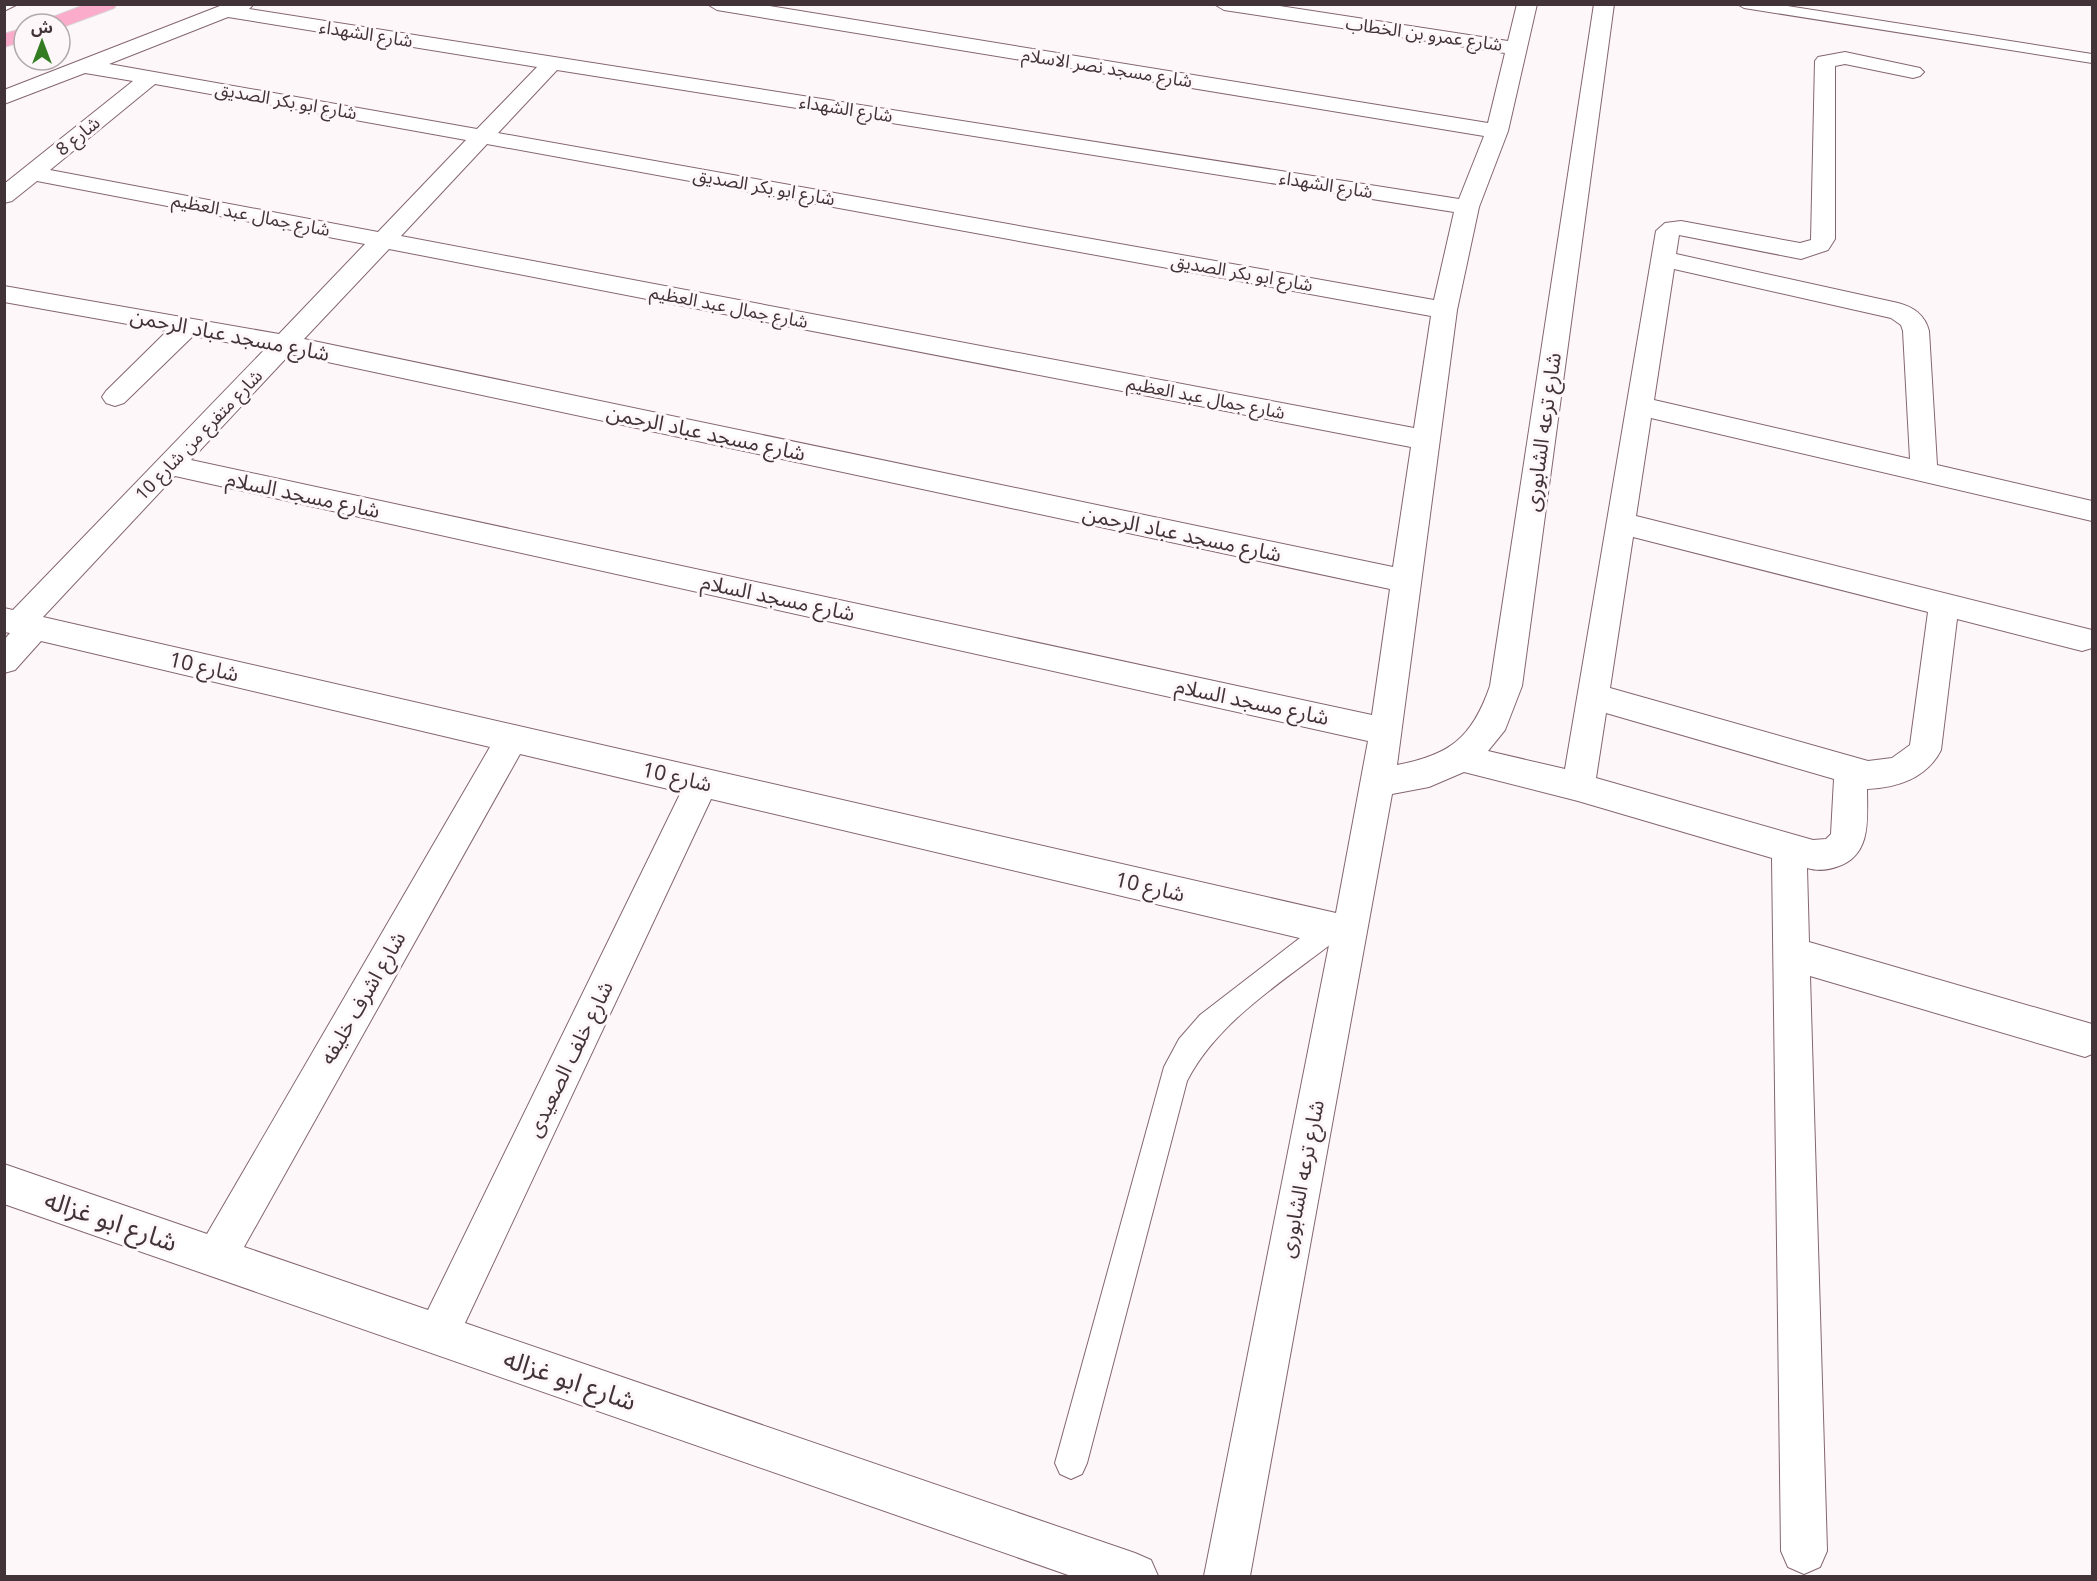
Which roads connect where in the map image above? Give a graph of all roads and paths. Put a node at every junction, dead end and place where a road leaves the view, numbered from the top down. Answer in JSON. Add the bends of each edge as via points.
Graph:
{"nodes":[{"id":1,"x":11,"y":4,"type":"edge"},
{"id":2,"x":108,"y":4,"type":"edge"},
{"id":3,"x":717,"y":4,"type":"edge"},
{"id":4,"x":1224,"y":4,"type":"edge"},
{"id":5,"x":1527,"y":4,"type":"edge"},
{"id":6,"x":1604,"y":4,"type":"edge"},
{"id":7,"x":1743,"y":4,"type":"edge"},
{"id":8,"x":4,"y":7,"type":"edge"},
{"id":9,"x":235,"y":8,"type":"edge"},
{"id":10,"x":72,"y":17,"type":"edge"},
{"id":11,"x":1516,"y":48,"type":"junction"},
{"id":12,"x":2092,"y":59,"type":"edge"},
{"id":13,"x":552,"y":63,"type":"junction"},
{"id":14,"x":84,"y":67,"type":"junction"},
{"id":15,"x":1913,"y":72,"type":"dead end"},
{"id":16,"x":151,"y":77,"type":"junction"},
{"id":17,"x":4,"y":98,"type":"edge"},
{"id":18,"x":1497,"y":131,"type":"junction"},
{"id":19,"x":483,"y":136,"type":"junction"},
{"id":20,"x":32,"y":173,"type":"junction"},
{"id":21,"x":4,"y":196,"type":"edge"},
{"id":22,"x":1467,"y":207,"type":"junction"},
{"id":23,"x":383,"y":240,"type":"junction"},
{"id":24,"x":1664,"y":259,"type":"junction"},
{"id":25,"x":4,"y":294,"type":"edge"},
{"id":26,"x":1444,"y":310,"type":"junction"},
{"id":27,"x":187,"y":327,"type":"junction"},
{"id":28,"x":285,"y":344,"type":"junction"},
{"id":29,"x":115,"y":397,"type":"dead end"},
{"id":30,"x":1638,"y":406,"type":"junction"},
{"id":31,"x":1425,"y":440,"type":"junction"},
{"id":32,"x":170,"y":465,"type":"junction"},
{"id":33,"x":1924,"y":472,"type":"junction"},
{"id":34,"x":2092,"y":511,"type":"edge"},
{"id":35,"x":1620,"y":523,"type":"junction"},
{"id":36,"x":1406,"y":581,"type":"junction"},
{"id":37,"x":1944,"y":604,"type":"junction"},
{"id":38,"x":20,"y":624,"type":"edge"},
{"id":39,"x":2082,"y":639,"type":"dead end"},
{"id":40,"x":4,"y":661,"type":"edge"},
{"id":41,"x":1592,"y":696,"type":"junction"},
{"id":42,"x":1385,"y":731,"type":"junction"},
{"id":43,"x":511,"y":739,"type":"junction"},
{"id":44,"x":1462,"y":758,"type":"junction"},
{"id":45,"x":1851,"y":770,"type":"junction"},
{"id":46,"x":1378,"y":782,"type":"junction"},
{"id":47,"x":702,"y":783,"type":"junction"},
{"id":48,"x":1578,"y":787,"type":"junction"},
{"id":49,"x":1789,"y":850,"type":"junction"},
{"id":50,"x":1340,"y":931,"type":"junction"},
{"id":51,"x":1791,"y":954,"type":"junction"},
{"id":52,"x":2085,"y":1039,"type":"dead end"},
{"id":53,"x":4,"y":1184,"type":"edge"},
{"id":54,"x":216,"y":1257,"type":"junction"},
{"id":55,"x":438,"y":1334,"type":"junction"},
{"id":56,"x":1071,"y":1463,"type":"dead end"},
{"id":57,"x":1804,"y":1564,"type":"edge"},
{"id":58,"x":1135,"y":1576,"type":"edge"},
{"id":59,"x":1227,"y":1576,"type":"edge"}],
"edges":[{"from":1,"to":8,"type":"lane"},
{"from":2,"to":10,"type":"highway"},
{"from":3,"to":18,"type":"street","name":"شارع مسجد نصر الاسلام"},
{"from":4,"to":11,"type":"street","name":"شارع عمرو بن الخطاب"},
{"from":5,"to":11,"type":"street","name":"شارع ترعه الشابورى"},
{"from":6,"to":44,"type":"street","name":"شارع ترعه الشابورى","via":[[1506,686],[1494,721]]},
{"from":7,"to":12,"type":"lane"},
{"from":9,"to":13,"type":"street","name":"شارع الشهداء"},
{"from":9,"to":14,"type":"street"},
{"from":11,"to":18,"type":"street","name":"شارع ترعه الشابورى"},
{"from":13,"to":19,"type":"street","name":"شارع متفرع من شارع 10"},
{"from":13,"to":22,"type":"street","name":"شارع الشهداء"},
{"from":14,"to":16,"type":"street","name":"شارع ابو بكر الصديق"},
{"from":14,"to":17,"type":"street"},
{"from":15,"to":24,"type":"street","via":[[1845,58],[1825,61],[1820,245],[1794,250],[1673,228],[1668,231]]},
{"from":16,"to":19,"type":"street","name":"شارع ابو بكر الصديق"},
{"from":16,"to":20,"type":"street","name":"شارع 8"},
{"from":18,"to":22,"type":"street","name":"شارع ترعه الشابورى"},
{"from":19,"to":23,"type":"street","name":"شارع متفرع من شارع 10"},
{"from":19,"to":26,"type":"street","name":"شارع ابو بكر الصديق"},
{"from":20,"to":21,"type":"street","name":"شارع 8"},
{"from":20,"to":23,"type":"street","name":"شارع جمال عبد العظيم"},
{"from":22,"to":26,"type":"street","name":"شارع ترعه الشابورى"},
{"from":23,"to":28,"type":"street","name":"شارع متفرع من شارع 10"},
{"from":23,"to":31,"type":"street","name":"شارع جمال عبد العظيم"},
{"from":24,"to":30,"type":"street"},
{"from":24,"to":33,"type":"street","via":[[1898,310],[1908,316],[1916,331]]},
{"from":25,"to":27,"type":"street","name":"شارع مسجد عباد الرحمن"},
{"from":26,"to":31,"type":"street","name":"شارع ترعه الشابورى"},
{"from":27,"to":28,"type":"street","name":"شارع مسجد عباد الرحمن"},
{"from":27,"to":29,"type":"street"},
{"from":28,"to":32,"type":"street","name":"شارع متفرع من شارع 10"},
{"from":28,"to":36,"type":"street","name":"شارع مسجد عباد الرحمن"},
{"from":30,"to":33,"type":"street"},
{"from":30,"to":35,"type":"street"},
{"from":31,"to":36,"type":"street","name":"شارع ترعه الشابورى"},
{"from":32,"to":38,"type":"street","name":"شارع متفرع من شارع 10"},
{"from":32,"to":42,"type":"street","name":"شارع مسجد السلام"},
{"from":33,"to":34,"type":"street"},
{"from":35,"to":37,"type":"street"},
{"from":35,"to":41,"type":"street"},
{"from":36,"to":42,"type":"street","name":"شارع ترعه الشابورى"},
{"from":37,"to":39,"type":"street"},
{"from":37,"to":45,"type":"street","via":[[1925,750],[1913,764],[1892,773],[1868,775]]},
{"from":38,"to":40,"type":"street","name":"شارع متفرع من شارع 10"},
{"from":38,"to":43,"type":"street","name":"شارع 10"},
{"from":41,"to":45,"type":"street"},
{"from":41,"to":48,"type":"street"},
{"from":42,"to":46,"type":"street","name":"شارع ترعه الشابورى"},
{"from":43,"to":47,"type":"street","name":"شارع 10"},
{"from":43,"to":54,"type":"street","name":"شارع اشرف خليفه"},
{"from":44,"to":46,"type":"street","name":"شارع ترعه الشابورى","via":[[1429,773]]},
{"from":44,"to":48,"type":"street"},
{"from":45,"to":49,"type":"street","via":[[1847,842],[1833,853],[1813,855]]},
{"from":46,"to":50,"type":"street","name":"شارع ترعه الشابورى"},
{"from":47,"to":50,"type":"street","name":"شارع 10"},
{"from":47,"to":55,"type":"street","name":"شارع خلف الصعيدى"},
{"from":48,"to":49,"type":"street"},
{"from":49,"to":51,"type":"street"},
{"from":50,"to":56,"type":"lane","via":[[1209,1024],[1189,1048],[1174,1077]]},
{"from":50,"to":59,"type":"street","name":"شارع ترعه الشابورى"},
{"from":51,"to":52,"type":"street"},
{"from":51,"to":57,"type":"street"},
{"from":53,"to":54,"type":"street","name":"شارع ابو غزاله"},
{"from":54,"to":55,"type":"street","name":"شارع ابو غزاله"},
{"from":55,"to":58,"type":"street","name":"شارع ابو غزاله"}]}
